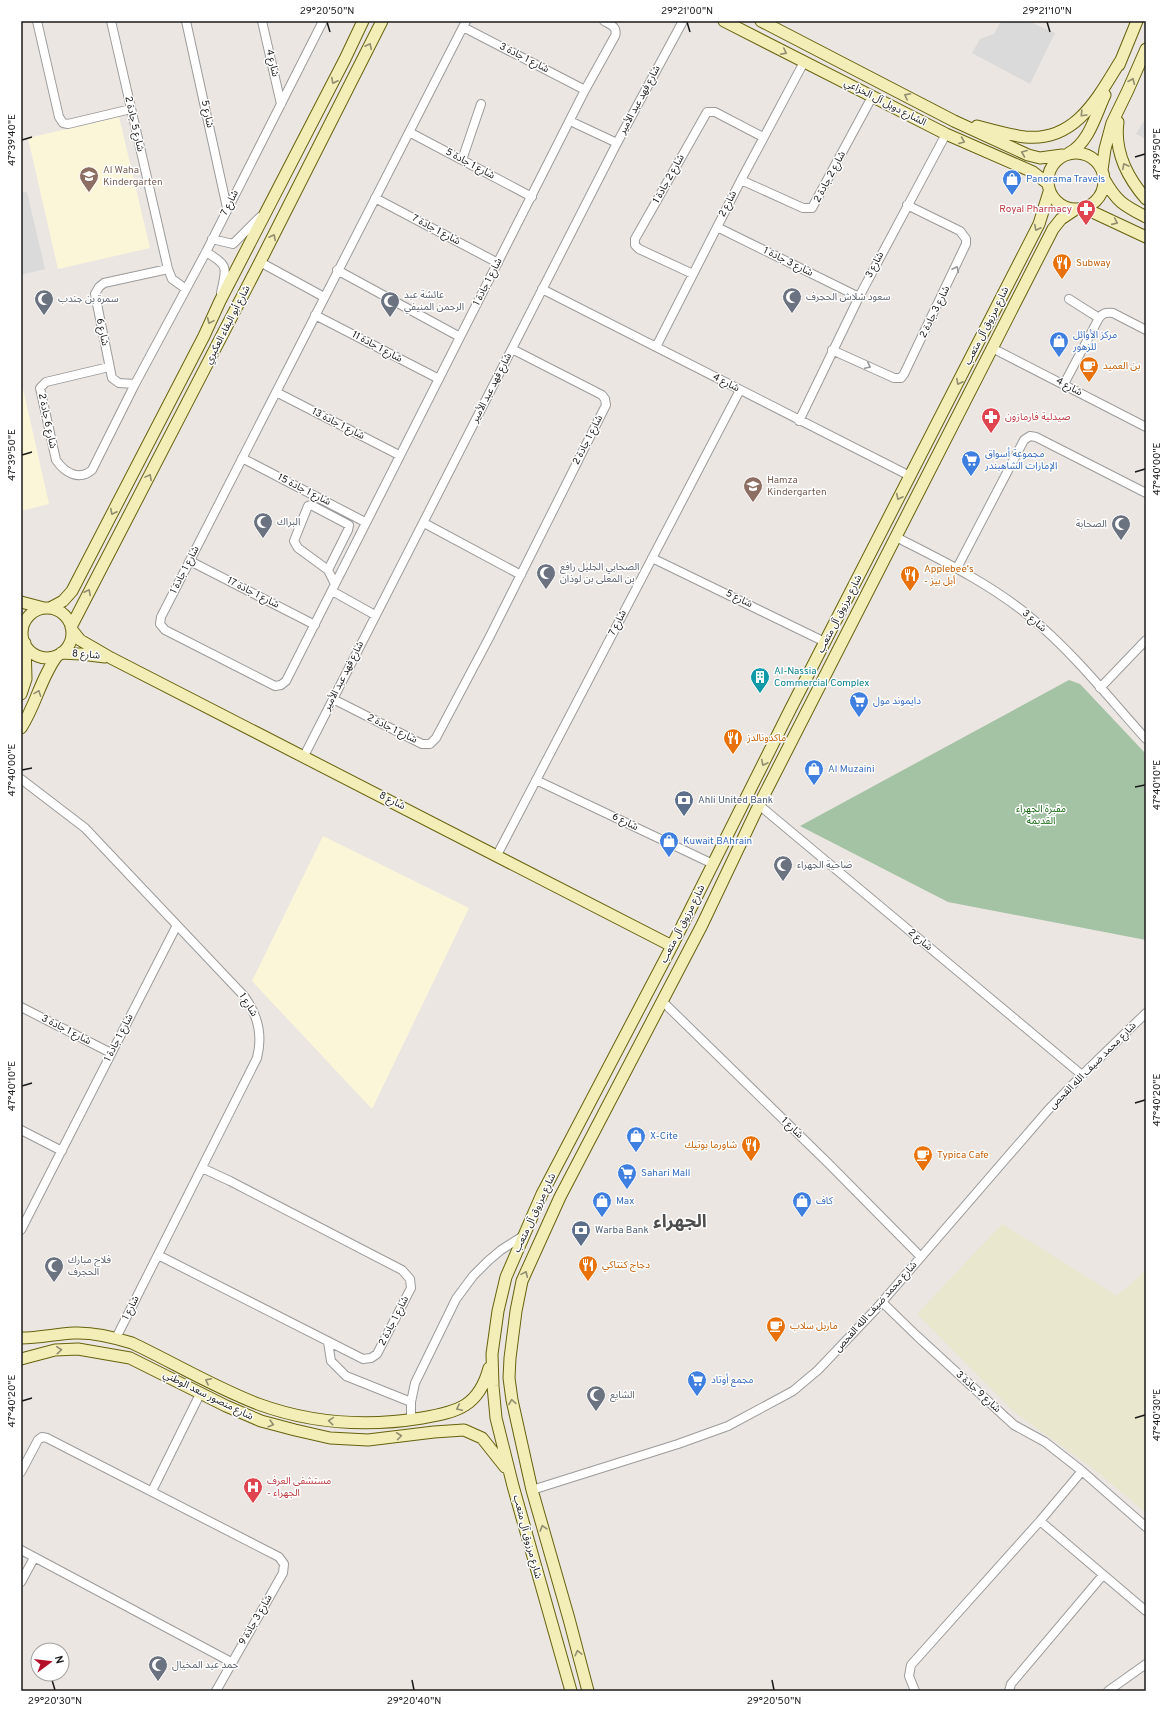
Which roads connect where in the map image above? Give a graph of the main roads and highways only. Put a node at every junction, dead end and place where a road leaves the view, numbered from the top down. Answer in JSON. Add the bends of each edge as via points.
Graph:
{"nodes":[{"id":1,"x":363,"y":21,"type":"edge"},
{"id":2,"x":382,"y":21,"type":"edge"},
{"id":3,"x":724,"y":21,"type":"edge"},
{"id":4,"x":1137,"y":21,"type":"edge"},
{"id":5,"x":764,"y":22,"type":"edge"},
{"id":6,"x":742,"y":25,"type":"edge"},
{"id":7,"x":758,"y":39,"type":"junction"},
{"id":8,"x":1146,"y":49,"type":"edge"},
{"id":9,"x":345,"y":59,"type":"junction"},
{"id":10,"x":1121,"y":60,"type":"junction"},
{"id":11,"x":1122,"y":102,"type":"junction"},
{"id":12,"x":954,"y":121,"type":"junction"},
{"id":13,"x":318,"y":147,"type":"junction"},
{"id":14,"x":1065,"y":154,"type":"junction"},
{"id":15,"x":1103,"y":174,"type":"junction"},
{"id":16,"x":1048,"y":187,"type":"junction"},
{"id":17,"x":1146,"y":199,"type":"edge"},
{"id":18,"x":1080,"y":209,"type":"junction"},
{"id":19,"x":1146,"y":217,"type":"edge"},
{"id":20,"x":1146,"y":236,"type":"edge"},
{"id":21,"x":204,"y":336,"type":"junction"},
{"id":22,"x":179,"y":418,"type":"junction"},
{"id":23,"x":931,"y":435,"type":"junction"},
{"id":24,"x":944,"y":443,"type":"junction"},
{"id":25,"x":920,"y":456,"type":"junction"},
{"id":26,"x":933,"y":464,"type":"junction"},
{"id":27,"x":21,"y":602,"type":"edge"},
{"id":28,"x":47,"y":608,"type":"junction"},
{"id":29,"x":71,"y":628,"type":"junction"},
{"id":30,"x":23,"y":638,"type":"edge"},
{"id":31,"x":59,"y":655,"type":"junction"},
{"id":32,"x":111,"y":658,"type":"junction"},
{"id":33,"x":21,"y":694,"type":"edge"},
{"id":34,"x":790,"y":710,"type":"junction"},
{"id":35,"x":803,"y":718,"type":"junction"},
{"id":36,"x":21,"y":728,"type":"edge"},
{"id":37,"x":780,"y":731,"type":"junction"},
{"id":38,"x":792,"y":739,"type":"junction"},
{"id":39,"x":672,"y":946,"type":"junction"},
{"id":40,"x":21,"y":1338,"type":"edge"},
{"id":41,"x":492,"y":1354,"type":"junction"},
{"id":42,"x":21,"y":1359,"type":"edge"},
{"id":43,"x":431,"y":1416,"type":"junction"},
{"id":44,"x":434,"y":1432,"type":"junction"},
{"id":45,"x":513,"y":1486,"type":"junction"},
{"id":46,"x":571,"y":1691,"type":"edge"},
{"id":47,"x":588,"y":1691,"type":"edge"}],
"edges":[{"from":1,"to":9,"type":"main road","name":"شارع أبو البقاء العكبري"},
{"from":13,"to":2,"type":"main road","name":"شارع أبو البقاء العكبري","one_way":true},
{"from":3,"to":6,"type":"main road","name":"الشارع دوبل آل الخزاعي"},
{"from":4,"to":10,"type":"main road"},
{"from":5,"to":7,"type":"main road","via":[[758,27]]},
{"from":12,"to":5,"type":"main road","name":"الشارع دوبل آل الخزاعي","one_way":true},
{"from":6,"to":7,"type":"main road","name":"الشارع دوبل آل الخزاعي"},
{"from":7,"to":16,"type":"main road","name":"الشارع دوبل آل الخزاعي","one_way":true,"via":[[946,134],[1033,172]]},
{"from":11,"to":8,"type":"main road","one_way":true},
{"from":9,"to":13,"type":"main road","via":[[352,60],[353,67],[318,136]]},
{"from":9,"to":21,"type":"main road","name":"شارع أبو البقاء العكبري","one_way":true},
{"from":10,"to":12,"type":"main road","one_way":true,"via":[[1086,112],[1065,130],[1041,137],[1024,137]]},
{"from":10,"to":14,"type":"main road","via":[[1084,140],[1076,149]]},
{"from":11,"to":15,"type":"main road","via":[[1107,138]]},
{"from":17,"to":11,"type":"main road","one_way":true,"via":[[1127,171],[1117,146],[1116,134]]},
{"from":14,"to":12,"type":"main road","name":"الشارع دوبل آل الخزاعي","one_way":true,"via":[[1040,158]]},
{"from":22,"to":13,"type":"main road","name":"شارع أبو البقاء العكبري","one_way":true},
{"from":14,"to":15,"type":"main road","via":[[1081,153],[1092,157]]},
{"from":14,"to":16,"type":"main road","via":[[1057,159],[1049,170]]},
{"from":15,"to":18,"type":"main road","via":[[1101,194],[1091,205]]},
{"from":15,"to":19,"type":"main road","via":[[1120,202]]},
{"from":16,"to":18,"type":"main road","via":[[1053,198],[1063,206]]},
{"from":16,"to":23,"type":"main road","name":"شارع مرزوق آل متعب","one_way":true,"via":[[1039,224]]},
{"from":18,"to":20,"type":"main road","one_way":true},
{"from":18,"to":24,"type":"main road","name":"شارع مرزوق آل متعب","via":[[1061,219],[1053,229]]},
{"from":21,"to":22,"type":"main road","via":[[201,350],[171,411],[173,417]]},
{"from":21,"to":28,"type":"main road","name":"شارع أبو البقاء العكبري","one_way":true,"via":[[72,592],[63,602]]},
{"from":29,"to":22,"type":"main road","name":"شارع أبو البقاء العكبري","one_way":true},
{"from":23,"to":24,"type":"main road","via":[[937,443]]},
{"from":23,"to":25,"type":"main road","name":"شارع مرزوق آل متعب"},
{"from":24,"to":26,"type":"main road","name":"شارع مرزوق آل متعب"},
{"from":25,"to":26,"type":"main road","via":[[930,457]]},
{"from":25,"to":34,"type":"main road","name":"شارع مرزوق آل متعب","one_way":true},
{"from":26,"to":35,"type":"main road","name":"شارع مرزوق آل متعب"},
{"from":27,"to":28,"type":"main road"},
{"from":28,"to":29,"type":"main road","via":[[62,613]]},
{"from":28,"to":30,"type":"main road","via":[[33,612],[28,617],[24,623]]},
{"from":29,"to":31,"type":"main road","via":[[70,643]]},
{"from":29,"to":32,"type":"main road","name":"شارع 8","via":[[80,640]]},
{"from":30,"to":31,"type":"main road","via":[[30,651],[37,655]]},
{"from":30,"to":33,"type":"main road","via":[[26,679]]},
{"from":31,"to":32,"type":"main road","name":"شارع 8","via":[[81,654]]},
{"from":36,"to":31,"type":"main road","one_way":true,"via":[[32,709],[50,664]]},
{"from":32,"to":39,"type":"main road","name":"شارع 8"},
{"from":34,"to":35,"type":"main road","via":[[796,718]]},
{"from":34,"to":37,"type":"main road","name":"شارع مرزوق آل متعب"},
{"from":35,"to":38,"type":"main road","name":"شارع مرزوق آل متعب"},
{"from":37,"to":38,"type":"main road","via":[[786,731]]},
{"from":37,"to":39,"type":"main road","name":"شارع مرزوق آل متعب","one_way":true},
{"from":47,"to":38,"type":"main road","name":"شارع مرزوق آل متعب","one_way":true,"via":[[515,1421],[509,1378],[522,1281],[560,1197],[702,925]]},
{"from":39,"to":41,"type":"main road","name":"شارع مرزوق آل متعب","via":[[568,1143],[523,1236],[506,1277]]},
{"from":43,"to":40,"type":"main road","name":"شارع منصور سعد الوطني","one_way":true,"via":[[411,1420],[357,1423],[295,1415],[258,1404],[223,1389],[132,1343],[116,1338],[74,1333]]},
{"from":41,"to":43,"type":"main road","name":"شارع منصور سعد الوطني","one_way":true,"via":[[485,1380],[474,1399],[451,1412]]},
{"from":41,"to":45,"type":"main road","name":"شارع مرزوق آل متعب","via":[[496,1418]]},
{"from":42,"to":44,"type":"main road","name":"شارع منصور سعد الوطني","one_way":true,"via":[[55,1350],[78,1349],[130,1358],[200,1394],[261,1421],[330,1438],[368,1440]]},
{"from":43,"to":44,"type":"main road","via":[[437,1421]]},
{"from":44,"to":45,"type":"main road","name":"شارع منصور سعد الوطني","via":[[464,1430],[482,1438],[504,1464]]},
{"from":45,"to":46,"type":"main road","name":"شارع مرزوق آل متعب"}]}
